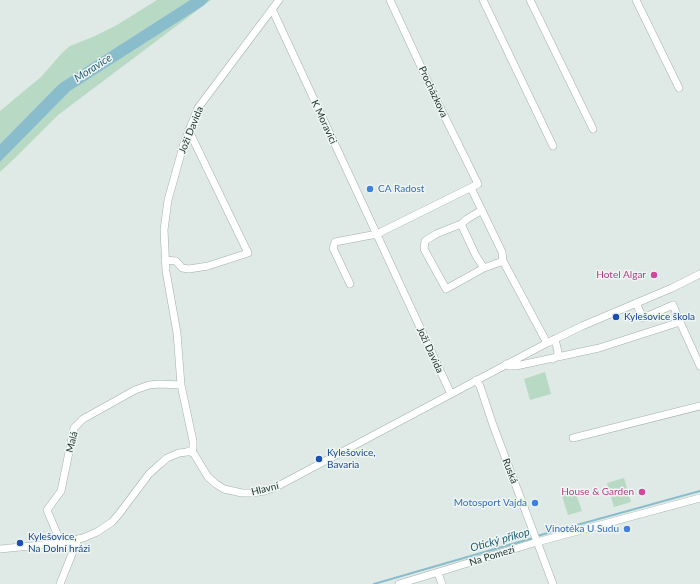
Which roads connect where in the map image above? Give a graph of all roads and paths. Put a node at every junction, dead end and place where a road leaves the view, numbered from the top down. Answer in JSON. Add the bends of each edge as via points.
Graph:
{"nodes":[{"id":1,"x":279,"y":0,"type":"edge"},
{"id":2,"x":390,"y":0,"type":"edge"},
{"id":3,"x":483,"y":0,"type":"edge"},
{"id":4,"x":530,"y":0,"type":"edge"},
{"id":5,"x":636,"y":0,"type":"edge"},
{"id":6,"x":272,"y":10,"type":"junction"},
{"id":7,"x":680,"y":88,"type":"dead end"},
{"id":8,"x":593,"y":129,"type":"dead end"},
{"id":9,"x":189,"y":131,"type":"junction"},
{"id":10,"x":553,"y":146,"type":"dead end"},
{"id":11,"x":471,"y":188,"type":"junction"},
{"id":12,"x":482,"y":210,"type":"junction"},
{"id":13,"x":461,"y":224,"type":"junction"},
{"id":14,"x":377,"y":234,"type":"junction"},
{"id":15,"x":165,"y":260,"type":"junction"},
{"id":16,"x":503,"y":261,"type":"junction"},
{"id":17,"x":484,"y":268,"type":"junction"},
{"id":18,"x":700,"y":274,"type":"edge"},
{"id":19,"x":350,"y":284,"type":"dead end"},
{"id":20,"x":636,"y":303,"type":"junction"},
{"id":21,"x":680,"y":322,"type":"junction"},
{"id":22,"x":555,"y":339,"type":"junction"},
{"id":23,"x":547,"y":343,"type":"junction"},
{"id":24,"x":534,"y":349,"type":"junction"},
{"id":25,"x":550,"y":359,"type":"junction"},
{"id":26,"x":506,"y":364,"type":"junction"},
{"id":27,"x":700,"y":366,"type":"edge"},
{"id":28,"x":476,"y":380,"type":"junction"},
{"id":29,"x":182,"y":385,"type":"junction"},
{"id":30,"x":451,"y":394,"type":"junction"},
{"id":31,"x":700,"y":406,"type":"edge"},
{"id":32,"x":573,"y":438,"type":"dead end"},
{"id":33,"x":192,"y":452,"type":"junction"},
{"id":34,"x":700,"y":498,"type":"edge"},
{"id":35,"x":536,"y":538,"type":"junction"},
{"id":36,"x":78,"y":539,"type":"junction"},
{"id":37,"x":61,"y":543,"type":"junction"},
{"id":38,"x":0,"y":549,"type":"edge"},
{"id":39,"x":438,"y":573,"type":"junction"},
{"id":40,"x":60,"y":584,"type":"edge"},
{"id":41,"x":399,"y":584,"type":"edge"},
{"id":42,"x":442,"y":584,"type":"edge"},
{"id":43,"x":553,"y":584,"type":"edge"}],
"edges":[{"from":1,"to":6,"type":"street","name":"Joži Davida"},
{"from":2,"to":11,"type":"street","name":"Procházkova","via":[[478,184]]},
{"from":3,"to":10,"type":"street"},
{"from":4,"to":8,"type":"street"},
{"from":5,"to":7,"type":"street"},
{"from":6,"to":9,"type":"street","name":"Joži Davida","via":[[198,108]]},
{"from":6,"to":14,"type":"street","name":"K Moravici"},
{"from":9,"to":15,"type":"street","name":"Joži Davida","via":[[168,200],[164,230]]},
{"from":9,"to":15,"type":"street","via":[[248,253],[208,266],[189,269],[182,268],[176,260]]},
{"from":11,"to":12,"type":"street"},
{"from":11,"to":14,"type":"street"},
{"from":12,"to":13,"type":"street"},
{"from":12,"to":16,"type":"street","via":[[502,252]]},
{"from":13,"to":17,"type":"street"},
{"from":13,"to":17,"type":"street","via":[[425,241],[424,249],[446,289]]},
{"from":14,"to":19,"type":"street","via":[[334,242],[333,248]]},
{"from":14,"to":30,"type":"street","name":"Joži Davida"},
{"from":15,"to":29,"type":"street","name":"Joži Davida","via":[[177,333]]},
{"from":16,"to":17,"type":"street"},
{"from":16,"to":23,"type":"street"},
{"from":18,"to":20,"type":"street","name":"Hlavní"},
{"from":20,"to":21,"type":"street","via":[[643,318],[673,305]]},
{"from":20,"to":22,"type":"street","name":"Hlavní"},
{"from":21,"to":25,"type":"street","name":"Hlavní","via":[[611,345]]},
{"from":21,"to":27,"type":"street"},
{"from":22,"to":23,"type":"street","name":"Hlavní"},
{"from":22,"to":25,"type":"street","via":[[558,352],[557,356]]},
{"from":23,"to":24,"type":"street","name":"Hlavní"},
{"from":24,"to":25,"type":"street","via":[[539,358]]},
{"from":24,"to":26,"type":"street","name":"Hlavní"},
{"from":25,"to":26,"type":"street","name":"Hlavní","via":[[516,366]]},
{"from":26,"to":28,"type":"street","name":"Hlavní"},
{"from":28,"to":30,"type":"street","name":"Hlavní"},
{"from":28,"to":35,"type":"street","name":"Ruská"},
{"from":29,"to":33,"type":"street","name":"Joži Davida","via":[[193,441]]},
{"from":29,"to":37,"type":"street","name":"Malá","via":[[149,385],[135,390],[83,419],[74,428],[61,491],[47,510]]},
{"from":30,"to":33,"type":"street","name":"Hlavní","via":[[293,479],[265,491],[242,493],[220,487],[208,477]]},
{"from":31,"to":32,"type":"street"},
{"from":33,"to":36,"type":"street","via":[[177,454],[164,461],[149,474],[112,522],[97,532]]},
{"from":34,"to":35,"type":"street","name":"Na Pomezí"},
{"from":35,"to":39,"type":"street","name":"Na Pomezí"},
{"from":35,"to":43,"type":"street","name":"Ruská"},
{"from":36,"to":37,"type":"street"},
{"from":36,"to":40,"type":"street"},
{"from":37,"to":38,"type":"street"},
{"from":39,"to":41,"type":"street","name":"Na Pomezí"},
{"from":39,"to":42,"type":"street"}]}
